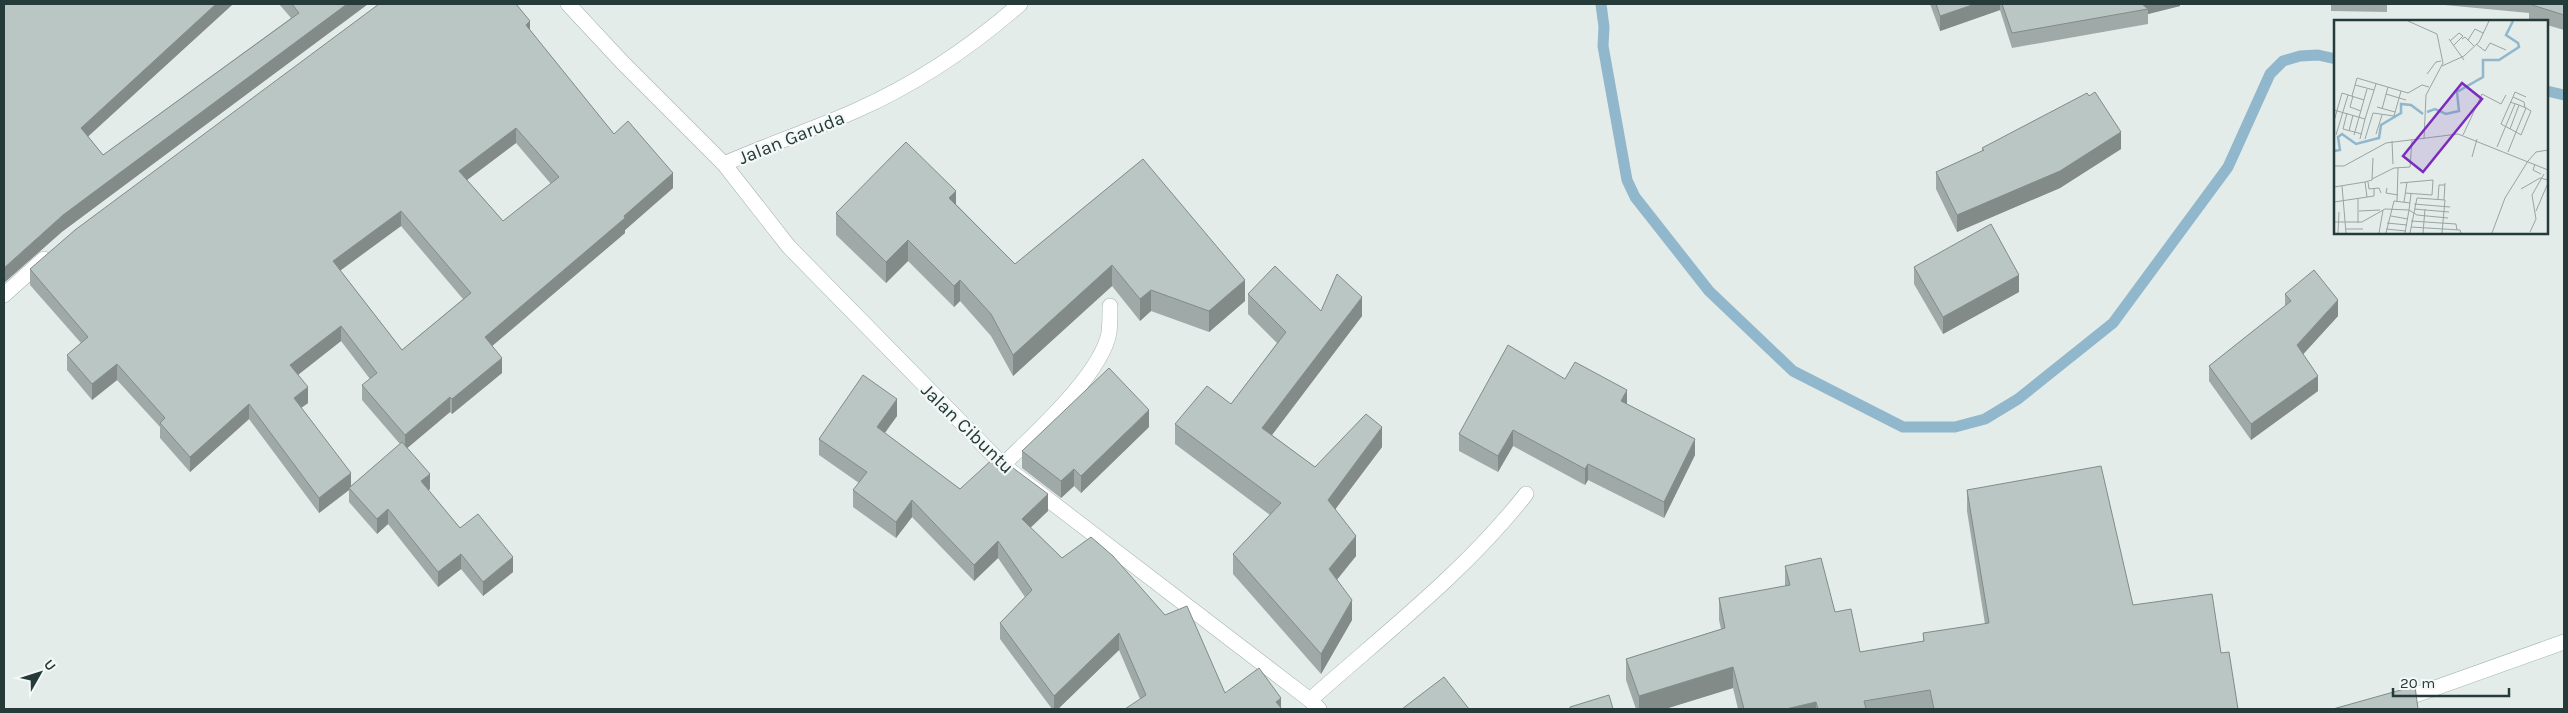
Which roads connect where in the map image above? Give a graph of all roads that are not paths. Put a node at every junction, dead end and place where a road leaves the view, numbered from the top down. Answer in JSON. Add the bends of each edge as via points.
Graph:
{"nodes":[{"id":1,"x":568,"y":4,"type":"edge"},
{"id":2,"x":1020,"y":4,"type":"edge"},
{"id":3,"x":724,"y":164,"type":"junction"},
{"id":4,"x":57,"y":247,"type":"edge"},
{"id":5,"x":4,"y":295,"type":"edge"},
{"id":6,"x":1110,"y":306,"type":"dead end"},
{"id":7,"x":1003,"y":465,"type":"junction"},
{"id":8,"x":1526,"y":494,"type":"dead end"},
{"id":9,"x":2564,"y":642,"type":"edge"},
{"id":10,"x":1314,"y":704,"type":"edge"},
{"id":11,"x":2376,"y":709,"type":"edge"}],
"edges":[{"from":1,"to":3,"type":"street","name":"Jalan Garuda","via":[[622,63]]},
{"from":2,"to":3,"type":"street","name":"Jalan Garuda","via":[[962,49],[896,91]]},
{"from":3,"to":7,"type":"street","name":"Jalan Cibuntu","via":[[789,247]]},
{"from":4,"to":5,"type":"street"},
{"from":6,"to":7,"type":"street","via":[[1109,333],[1087,374]]},
{"from":7,"to":10,"type":"street","name":"Jalan Cibuntu"},
{"from":8,"to":10,"type":"street","via":[[1510,515],[1446,580]]},
{"from":9,"to":11,"type":"street"}]}
